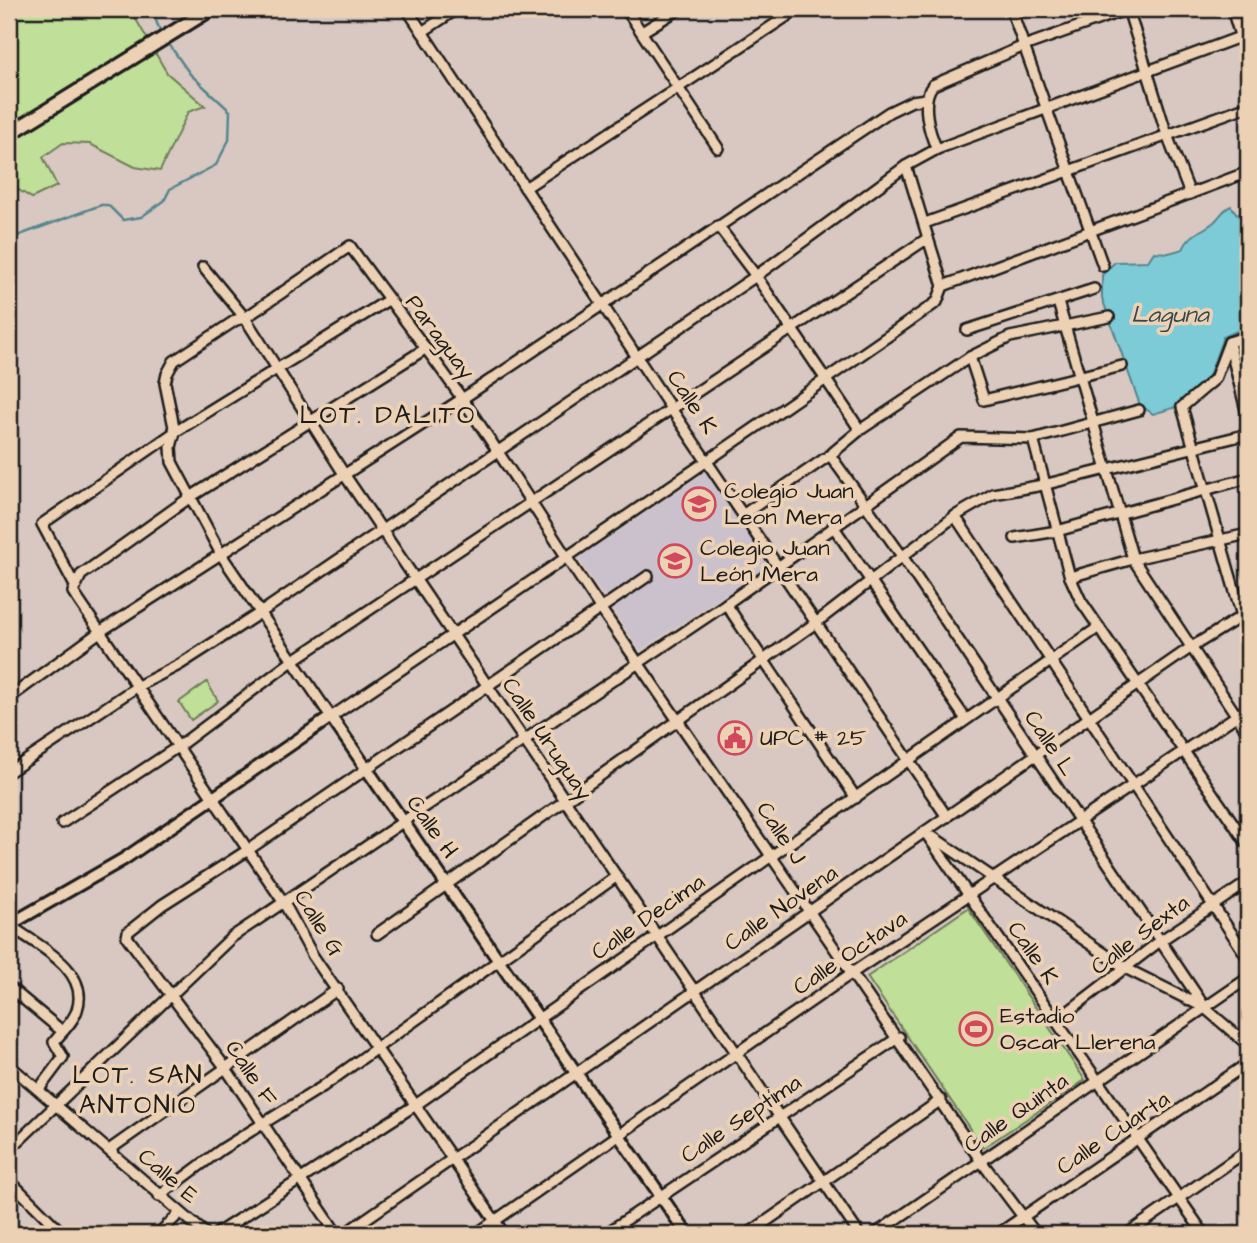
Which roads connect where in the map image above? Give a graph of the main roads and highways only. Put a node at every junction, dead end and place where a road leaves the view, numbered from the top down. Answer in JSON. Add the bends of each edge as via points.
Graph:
{"nodes":[{"id":1,"x":209,"y":10,"type":"edge"},
{"id":2,"x":9,"y":134,"type":"edge"}],
"edges":[{"from":1,"to":2,"type":"main road"}]}
